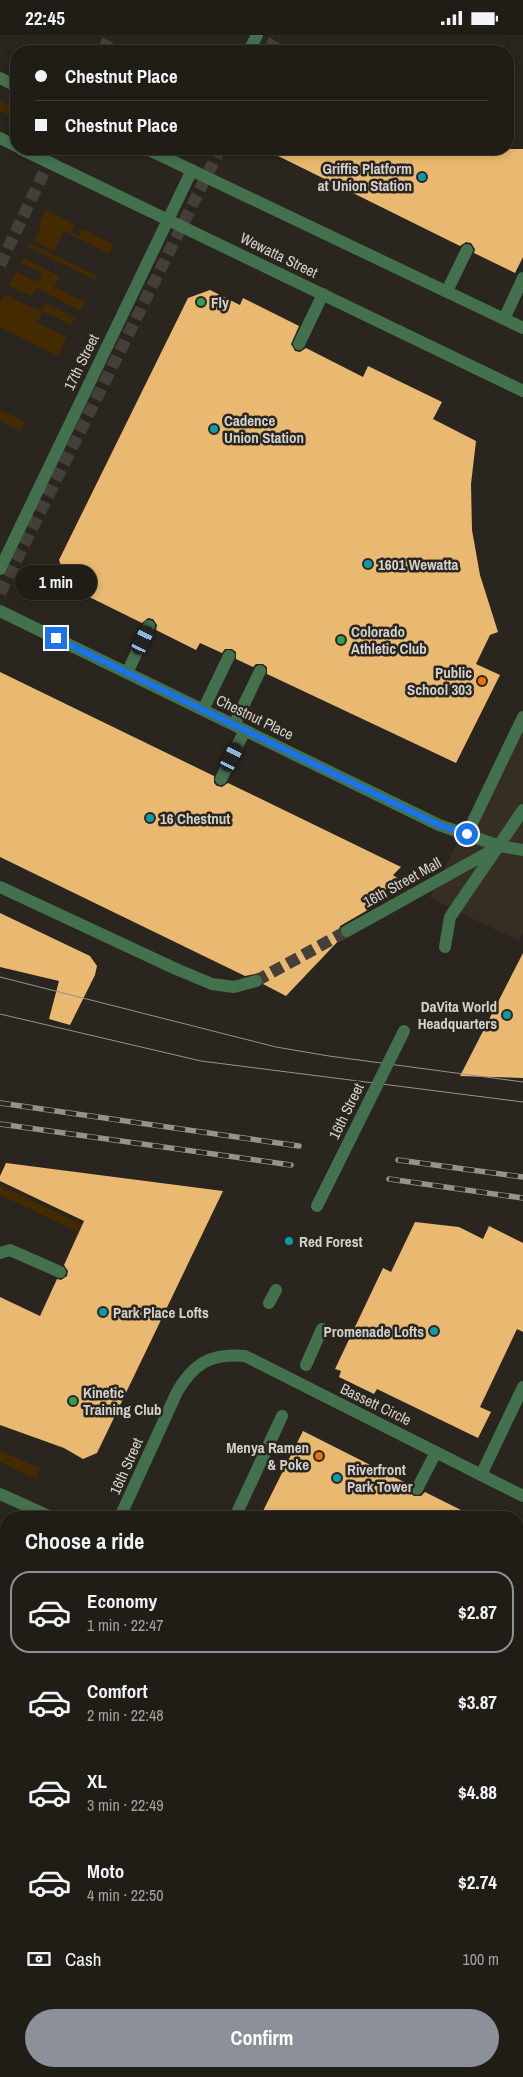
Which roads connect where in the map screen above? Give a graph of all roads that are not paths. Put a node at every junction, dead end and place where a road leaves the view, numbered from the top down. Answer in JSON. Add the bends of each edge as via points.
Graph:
{"nodes":[{"id":1,"x":35,"y":155,"type":"edge"},
{"id":2,"x":160,"y":155,"type":"edge"},
{"id":3,"x":192,"y":170,"type":"junction"},
{"id":4,"x":168,"y":219,"type":"junction"},
{"id":5,"x":468,"y":250,"type":"dead end"},
{"id":6,"x":523,"y":278,"type":"edge"},
{"id":7,"x":447,"y":291,"type":"junction"},
{"id":8,"x":323,"y":294,"type":"junction"},
{"id":9,"x":504,"y":319,"type":"junction"},
{"id":10,"x":523,"y":328,"type":"edge"},
{"id":11,"x":299,"y":344,"type":"dead end"},
{"id":12,"x":523,"y":391,"type":"edge"},
{"id":13,"x":0,"y":569,"type":"edge"},
{"id":14,"x":0,"y":611,"type":"edge"},
{"id":15,"x":149,"y":627,"type":"dead end"},
{"id":16,"x":229,"y":656,"type":"dead end"},
{"id":17,"x":260,"y":671,"type":"dead end"},
{"id":18,"x":127,"y":673,"type":"junction"},
{"id":19,"x":203,"y":710,"type":"junction"},
{"id":20,"x":523,"y":717,"type":"edge"},
{"id":21,"x":239,"y":727,"type":"junction"},
{"id":22,"x":221,"y":779,"type":"dead end"},
{"id":23,"x":523,"y":810,"type":"edge"},
{"id":24,"x":467,"y":834,"type":"junction"},
{"id":25,"x":500,"y":846,"type":"junction"},
{"id":26,"x":523,"y":850,"type":"edge"},
{"id":27,"x":0,"y":887,"type":"edge"},
{"id":28,"x":347,"y":931,"type":"tunnel mouth"},
{"id":29,"x":445,"y":947,"type":"dead end"},
{"id":30,"x":256,"y":981,"type":"tunnel mouth"},
{"id":31,"x":404,"y":1031,"type":"dead end"},
{"id":32,"x":317,"y":1206,"type":"dead end"},
{"id":33,"x":0,"y":1253,"type":"edge"},
{"id":34,"x":60,"y":1272,"type":"dead end"},
{"id":35,"x":276,"y":1290,"type":"dead end"},
{"id":36,"x":269,"y":1303,"type":"dead end"},
{"id":37,"x":322,"y":1329,"type":"dead end"},
{"id":38,"x":212,"y":1358,"type":"joint"},
{"id":39,"x":306,"y":1365,"type":"dead end"},
{"id":40,"x":523,"y":1387,"type":"edge"},
{"id":41,"x":282,"y":1416,"type":"dead end"},
{"id":42,"x":436,"y":1452,"type":"junction"},
{"id":43,"x":481,"y":1475,"type":"junction"},
{"id":44,"x":417,"y":1489,"type":"dead end"},
{"id":45,"x":0,"y":1494,"type":"edge"},
{"id":46,"x":523,"y":1496,"type":"edge"},
{"id":47,"x":38,"y":1511,"type":"edge"},
{"id":48,"x":123,"y":1511,"type":"edge"},
{"id":49,"x":238,"y":1511,"type":"edge"}],
"edges":[{"from":1,"to":4,"type":"street","name":"Wewatta Street"},
{"from":2,"to":3,"type":"street"},
{"from":3,"to":4,"type":"street","name":"17th Street"},
{"from":3,"to":7,"type":"street"},
{"from":4,"to":8,"type":"street","name":"Wewatta Street"},
{"from":4,"to":13,"type":"street","name":"17th Street"},
{"from":5,"to":7,"type":"street"},
{"from":6,"to":9,"type":"street"},
{"from":7,"to":9,"type":"street"},
{"from":8,"to":11,"type":"street"},
{"from":8,"to":12,"type":"street","name":"Wewatta Street"},
{"from":9,"to":10,"type":"street"},
{"from":14,"to":18,"type":"street","name":"Chestnut Place"},
{"from":15,"to":18,"type":"street"},
{"from":16,"to":19,"type":"street"},
{"from":17,"to":21,"type":"street"},
{"from":18,"to":19,"type":"street","name":"Chestnut Place"},
{"from":19,"to":21,"type":"street","name":"Chestnut Place"},
{"from":20,"to":24,"type":"street"},
{"from":21,"to":22,"type":"street"},
{"from":21,"to":24,"type":"street","name":"Chestnut Place","via":[[439,825]]},
{"from":23,"to":25,"type":"street"},
{"from":24,"to":25,"type":"street","name":"Chestnut Place"},
{"from":25,"to":26,"type":"street","name":"Chestnut Place"},
{"from":25,"to":28,"type":"street","name":"16th Street Mall"},
{"from":25,"to":29,"type":"street","via":[[450,917]]},
{"from":27,"to":30,"type":"street","via":[[212,984],[225,987]]},
{"from":31,"to":32,"type":"street","name":"16th Street","bridge":true},
{"from":33,"to":34,"type":"street","via":[[10,1251]]},
{"from":35,"to":36,"type":"street"},
{"from":37,"to":39,"type":"street"},
{"from":38,"to":42,"type":"street","name":"Bassett Circle","via":[[245,1356]]},
{"from":38,"to":48,"type":"street","name":"16th Street","via":[[187,1375],[177,1392]]},
{"from":40,"to":43,"type":"street"},
{"from":41,"to":49,"type":"street"},
{"from":42,"to":43,"type":"street","name":"Bassett Circle"},
{"from":42,"to":44,"type":"street"},
{"from":43,"to":46,"type":"street","name":"Bassett Circle"},
{"from":45,"to":47,"type":"street"}]}
